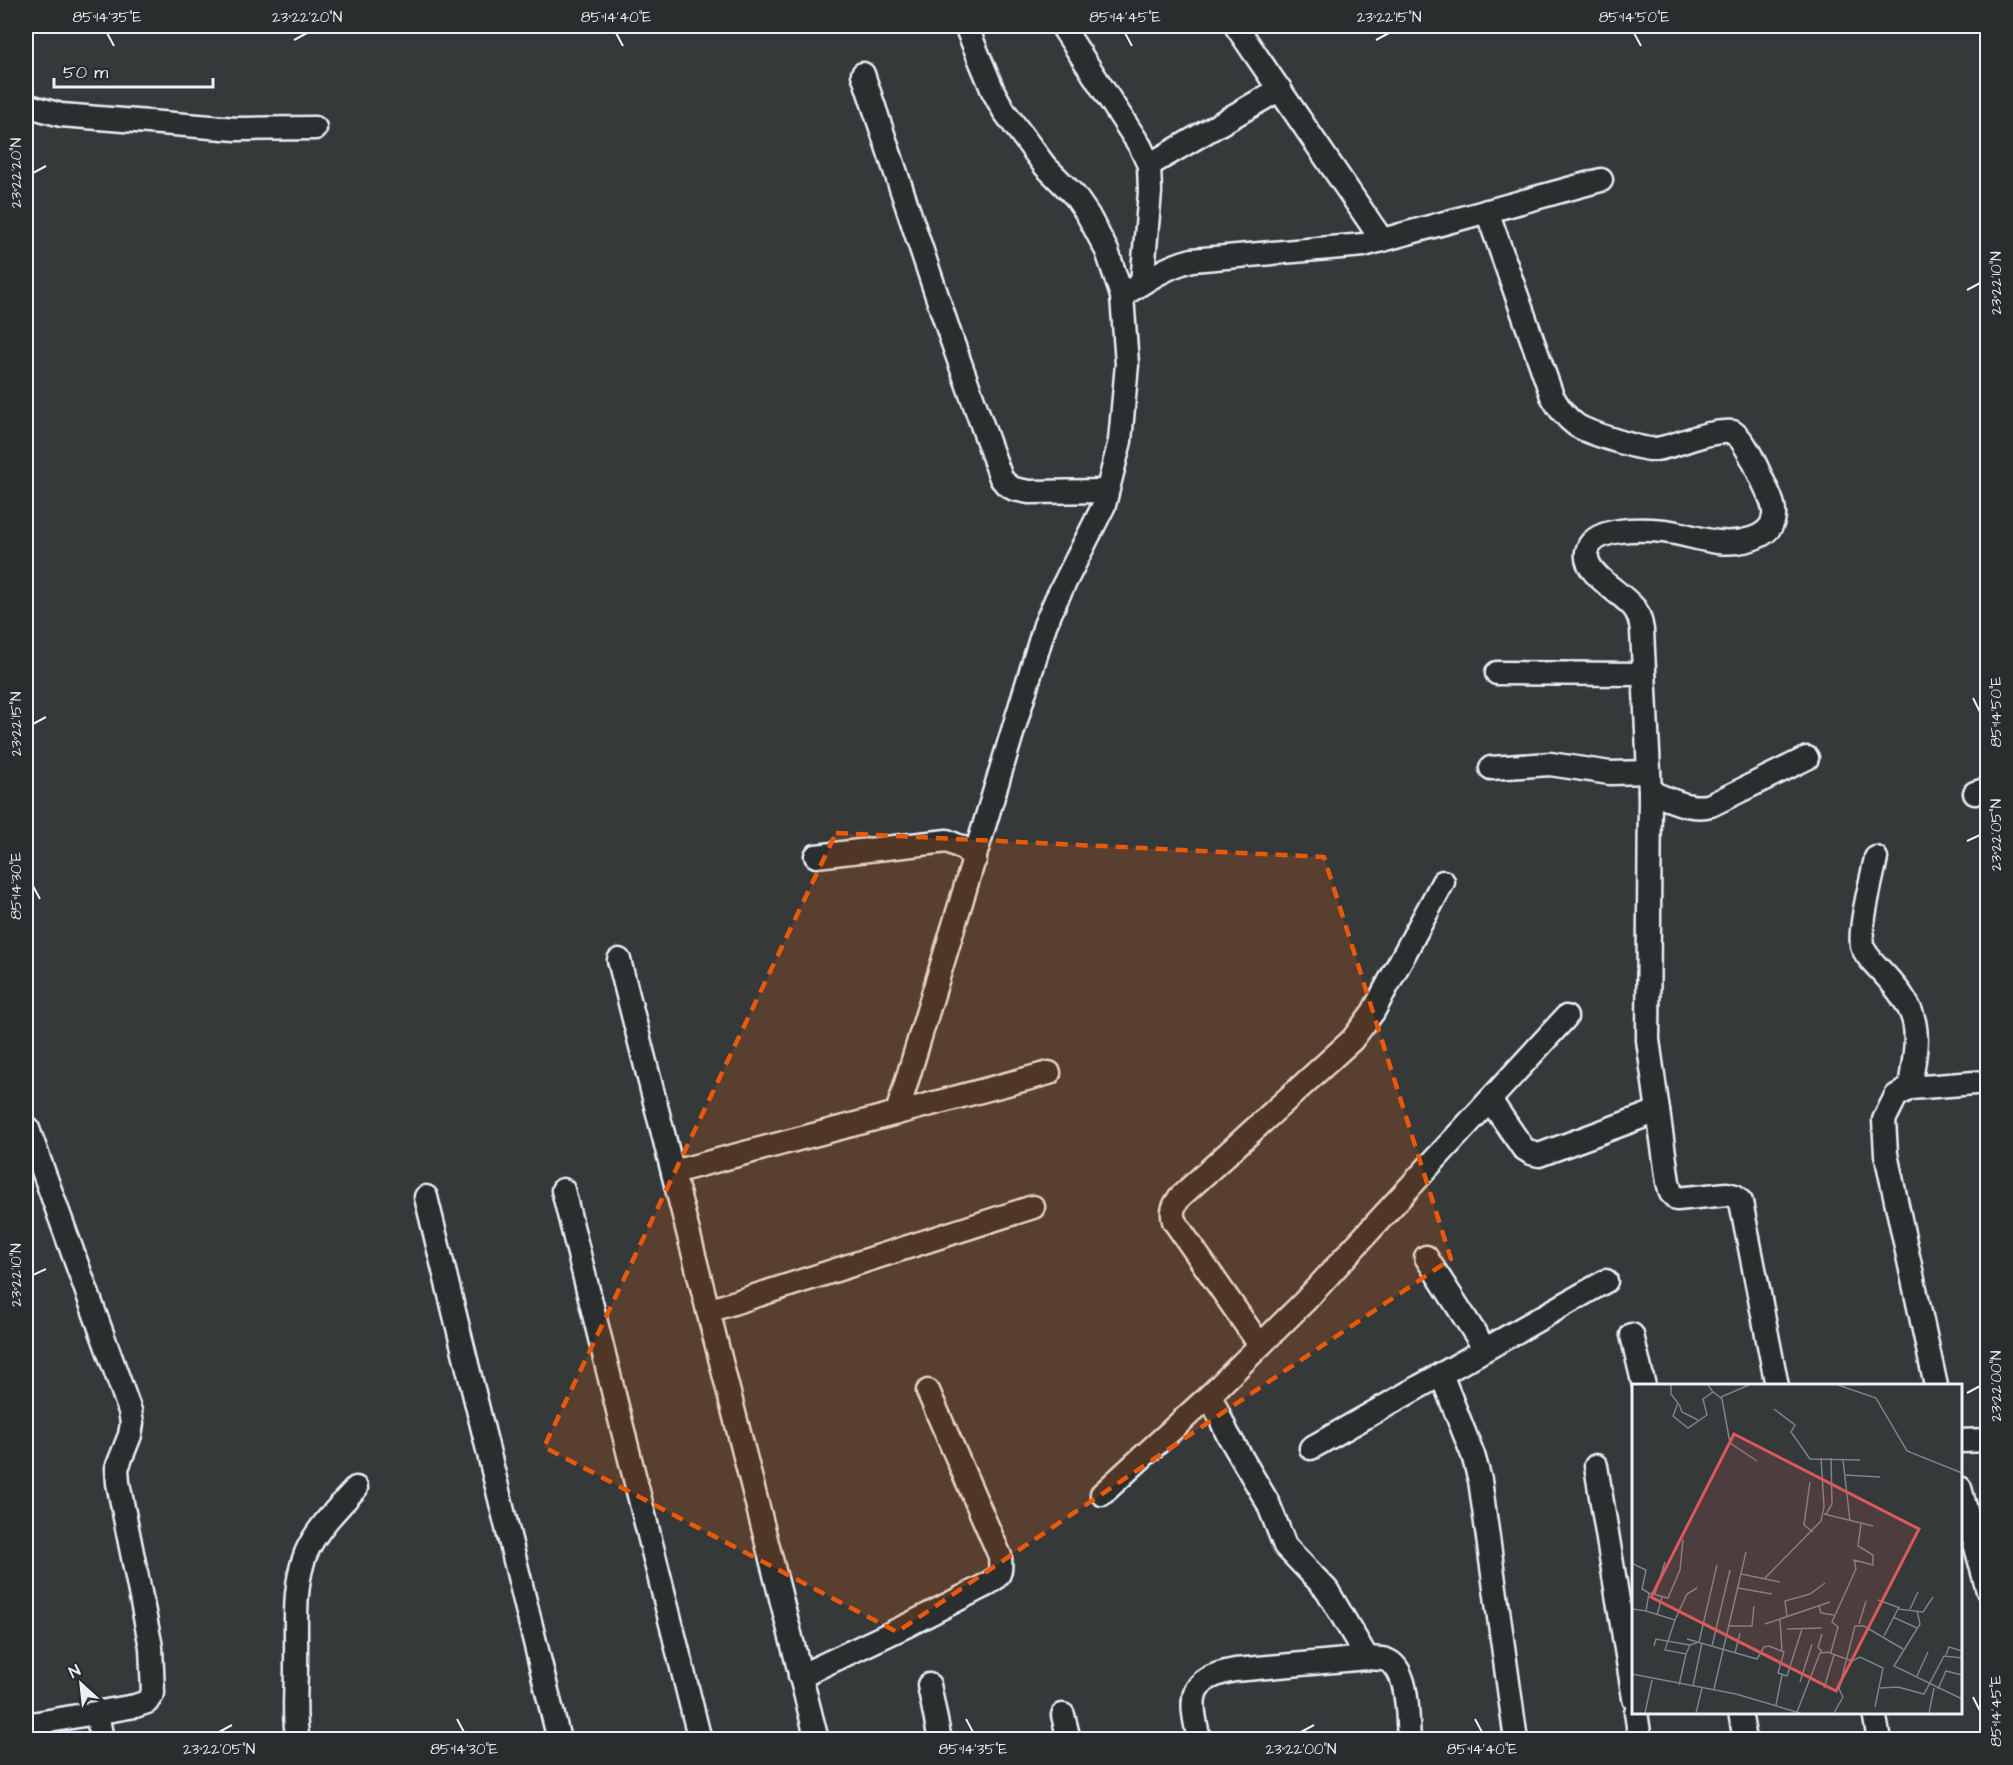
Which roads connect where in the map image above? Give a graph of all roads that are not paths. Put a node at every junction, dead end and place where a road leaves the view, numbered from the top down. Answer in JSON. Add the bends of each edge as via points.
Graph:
{"nodes":[{"id":1,"x":966,"y":26,"type":"edge"},
{"id":2,"x":1062,"y":26,"type":"edge"},
{"id":3,"x":1236,"y":26,"type":"edge"},
{"id":4,"x":863,"y":74,"type":"dead end"},
{"id":5,"x":1280,"y":89,"type":"junction"},
{"id":6,"x":26,"y":105,"type":"edge"},
{"id":7,"x":315,"y":128,"type":"dead end"},
{"id":8,"x":1149,"y":165,"type":"junction"},
{"id":9,"x":1601,"y":180,"type":"dead end"},
{"id":10,"x":1487,"y":211,"type":"junction"},
{"id":11,"x":1382,"y":240,"type":"junction"},
{"id":12,"x":1142,"y":283,"type":"junction"},
{"id":13,"x":1122,"y":296,"type":"junction"},
{"id":14,"x":1107,"y":491,"type":"junction"},
{"id":15,"x":1497,"y":673,"type":"dead end"},
{"id":16,"x":1644,"y":674,"type":"junction"},
{"id":17,"x":1807,"y":758,"type":"dead end"},
{"id":18,"x":1491,"y":768,"type":"dead end"},
{"id":19,"x":1649,"y":782,"type":"junction"},
{"id":20,"x":816,"y":856,"type":"dead end"},
{"id":21,"x":1876,"y":858,"type":"dead end"},
{"id":22,"x":975,"y":859,"type":"junction"},
{"id":23,"x":1443,"y":882,"type":"dead end"},
{"id":24,"x":619,"y":960,"type":"dead end"},
{"id":25,"x":1566,"y":1017,"type":"dead end"},
{"id":26,"x":1049,"y":1073,"type":"dead end"},
{"id":27,"x":1988,"y":1082,"type":"edge"},
{"id":28,"x":1910,"y":1088,"type":"junction"},
{"id":29,"x":1490,"y":1100,"type":"junction"},
{"id":30,"x":1658,"y":1111,"type":"junction"},
{"id":31,"x":897,"y":1113,"type":"junction"},
{"id":32,"x":28,"y":1130,"type":"dead end"},
{"id":33,"x":673,"y":1172,"type":"junction"},
{"id":34,"x":563,"y":1190,"type":"dead end"},
{"id":35,"x":426,"y":1197,"type":"dead end"},
{"id":36,"x":1033,"y":1207,"type":"dead end"},
{"id":37,"x":1426,"y":1257,"type":"dead end"},
{"id":38,"x":1606,"y":1281,"type":"dead end"},
{"id":39,"x":708,"y":1311,"type":"junction"},
{"id":40,"x":1632,"y":1335,"type":"dead end"},
{"id":41,"x":1260,"y":1345,"type":"junction"},
{"id":42,"x":1485,"y":1349,"type":"junction"},
{"id":43,"x":1441,"y":1374,"type":"junction"},
{"id":44,"x":1644,"y":1384,"type":"edge"},
{"id":45,"x":1777,"y":1384,"type":"edge"},
{"id":46,"x":1936,"y":1384,"type":"edge"},
{"id":47,"x":928,"y":1391,"type":"dead end"},
{"id":48,"x":1210,"y":1395,"type":"junction"},
{"id":49,"x":1988,"y":1440,"type":"edge"},
{"id":50,"x":1962,"y":1442,"type":"edge"},
{"id":51,"x":1311,"y":1448,"type":"dead end"},
{"id":52,"x":1596,"y":1466,"type":"dead end"},
{"id":53,"x":356,"y":1488,"type":"dead end"},
{"id":54,"x":1102,"y":1494,"type":"dead end"},
{"id":55,"x":1962,"y":1495,"type":"edge"},
{"id":56,"x":1988,"y":1591,"type":"edge"},
{"id":57,"x":1367,"y":1658,"type":"junction"},
{"id":58,"x":800,"y":1676,"type":"junction"},
{"id":59,"x":929,"y":1684,"type":"dead end"},
{"id":60,"x":1632,"y":1686,"type":"edge"},
{"id":61,"x":96,"y":1713,"type":"junction"},
{"id":62,"x":1636,"y":1714,"type":"edge"},
{"id":63,"x":1740,"y":1714,"type":"edge"},
{"id":64,"x":1874,"y":1714,"type":"edge"},
{"id":65,"x":1063,"y":1715,"type":"dead end"},
{"id":66,"x":26,"y":1725,"type":"edge"},
{"id":67,"x":102,"y":1740,"type":"edge"},
{"id":68,"x":298,"y":1740,"type":"edge"},
{"id":69,"x":559,"y":1740,"type":"edge"},
{"id":70,"x":700,"y":1740,"type":"edge"},
{"id":71,"x":816,"y":1740,"type":"edge"},
{"id":72,"x":940,"y":1740,"type":"edge"},
{"id":73,"x":1069,"y":1740,"type":"edge"},
{"id":74,"x":1200,"y":1740,"type":"edge"},
{"id":75,"x":1409,"y":1740,"type":"edge"},
{"id":76,"x":1515,"y":1740,"type":"edge"},
{"id":77,"x":1640,"y":1740,"type":"edge"},
{"id":78,"x":1745,"y":1740,"type":"edge"},
{"id":79,"x":1879,"y":1740,"type":"edge"}],
"edges":[{"from":1,"to":13,"type":"street","via":[[1004,111],[1088,215],[1107,251]]},
{"from":2,"to":8,"type":"street"},
{"from":3,"to":5,"type":"street"},
{"from":4,"to":14,"type":"street","via":[[1001,478],[1014,489],[1029,492]]},
{"from":5,"to":8,"type":"street"},
{"from":5,"to":11,"type":"street"},
{"from":6,"to":7,"type":"street","via":[[61,115],[225,128]]},
{"from":8,"to":12,"type":"street"},
{"from":9,"to":10,"type":"street"},
{"from":10,"to":11,"type":"street"},
{"from":10,"to":16,"type":"street","via":[[1552,396],[1562,413],[1578,427],[1643,450],[1716,432],[1733,432],[1742,441],[1773,503],[1773,523],[1750,540],[1717,542],[1664,531],[1622,531],[1594,540],[1587,550],[1589,568],[1622,595],[1640,618]]},
{"from":11,"to":12,"type":"street","via":[[1349,247],[1192,260],[1173,265]]},
{"from":12,"to":13,"type":"street"},
{"from":13,"to":14,"type":"street","via":[[1127,364],[1120,441]]},
{"from":14,"to":22,"type":"street","via":[[1104,505],[1045,625]]},
{"from":15,"to":16,"type":"street"},
{"from":16,"to":19,"type":"street"},
{"from":17,"to":19,"type":"street","via":[[1701,808],[1693,808]]},
{"from":18,"to":19,"type":"street","via":[[1550,764]]},
{"from":19,"to":30,"type":"street","via":[[1648,1040]]},
{"from":20,"to":22,"type":"street","via":[[947,841]]},
{"from":21,"to":28,"type":"street","via":[[1863,945],[1867,955],[1902,993],[1915,1021]]},
{"from":22,"to":31,"type":"street"},
{"from":23,"to":41,"type":"street","via":[[1373,1012],[1352,1040],[1174,1205],[1174,1221]]},
{"from":24,"to":33,"type":"street"},
{"from":25,"to":29,"type":"street"},
{"from":26,"to":31,"type":"street"},
{"from":27,"to":28,"type":"street"},
{"from":28,"to":46,"type":"street","via":[[1896,1096],[1890,1106],[1884,1119],[1884,1136]]},
{"from":29,"to":30,"type":"street","via":[[1523,1148],[1539,1155]]},
{"from":29,"to":41,"type":"street"},
{"from":30,"to":45,"type":"street","via":[[1671,1193],[1677,1199],[1727,1194],[1741,1202]]},
{"from":31,"to":33,"type":"street"},
{"from":32,"to":61,"type":"street","via":[[132,1423],[117,1468],[118,1483],[151,1647],[153,1693],[147,1702]]},
{"from":33,"to":39,"type":"street"},
{"from":34,"to":70,"type":"street"},
{"from":35,"to":69,"type":"street"},
{"from":36,"to":39,"type":"street"},
{"from":37,"to":42,"type":"street"},
{"from":38,"to":42,"type":"street"},
{"from":39,"to":58,"type":"street"},
{"from":40,"to":44,"type":"street"},
{"from":41,"to":48,"type":"street"},
{"from":42,"to":43,"type":"street"},
{"from":43,"to":51,"type":"street"},
{"from":43,"to":76,"type":"street","via":[[1479,1480]]},
{"from":47,"to":58,"type":"street","via":[[1000,1556],[1001,1571],[986,1585]]},
{"from":48,"to":54,"type":"street"},
{"from":48,"to":57,"type":"street","via":[[1227,1433],[1268,1503],[1285,1546],[1327,1590]]},
{"from":49,"to":50,"type":"street"},
{"from":52,"to":60,"type":"street"},
{"from":53,"to":68,"type":"street","via":[[312,1541],[297,1586]]},
{"from":55,"to":56,"type":"street"},
{"from":57,"to":74,"type":"street","via":[[1213,1674],[1199,1685],[1194,1697]]},
{"from":57,"to":75,"type":"street","via":[[1387,1660],[1398,1668],[1405,1688]]},
{"from":58,"to":71,"type":"street"},
{"from":59,"to":72,"type":"street"},
{"from":61,"to":66,"type":"street"},
{"from":61,"to":67,"type":"street"},
{"from":62,"to":77,"type":"street"},
{"from":63,"to":78,"type":"street"},
{"from":64,"to":79,"type":"street"},
{"from":65,"to":73,"type":"street"}]}
